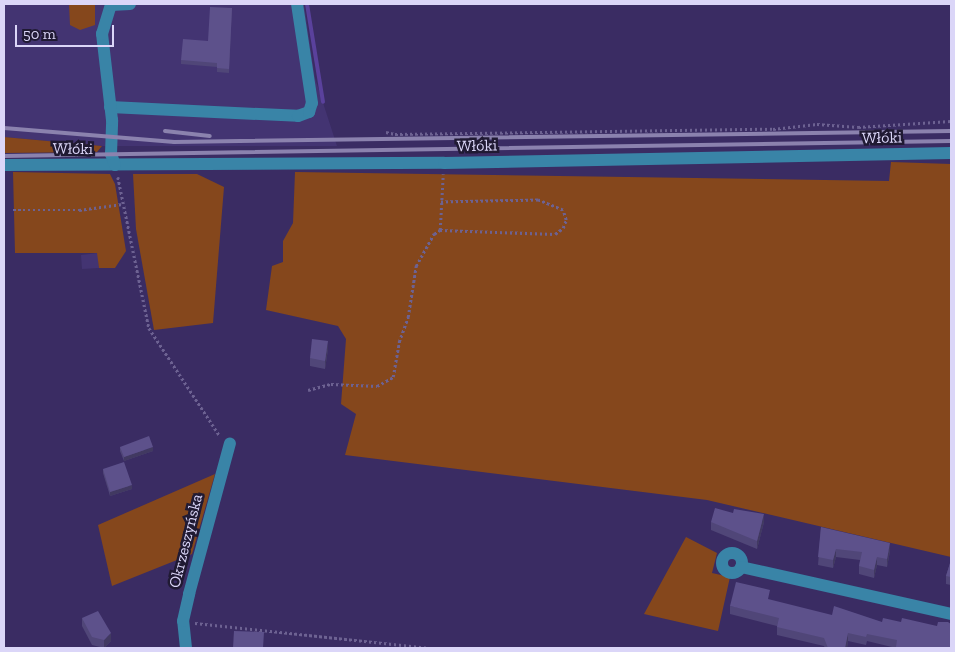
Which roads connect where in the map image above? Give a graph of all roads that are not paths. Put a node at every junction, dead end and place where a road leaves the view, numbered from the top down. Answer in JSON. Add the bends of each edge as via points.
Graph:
{"nodes":[{"id":1,"x":130,"y":4,"type":"edge"},
{"id":2,"x":297,"y":4,"type":"edge"},
{"id":3,"x":110,"y":107,"type":"junction"},
{"id":4,"x":951,"y":153,"type":"edge"},
{"id":5,"x":4,"y":165,"type":"edge"},
{"id":6,"x":115,"y":165,"type":"junction"},
{"id":7,"x":230,"y":443,"type":"road end"},
{"id":8,"x":741,"y":567,"type":"dead end"},
{"id":9,"x":951,"y":614,"type":"edge"},
{"id":10,"x":186,"y":648,"type":"edge"}],
"edges":[{"from":1,"to":3,"type":"street","via":[[112,5],[102,34]]},
{"from":2,"to":3,"type":"street","via":[[312,103],[309,112],[298,116]]},
{"from":3,"to":6,"type":"street","via":[[111,154]]},
{"from":4,"to":6,"type":"street","name":"Włóki","via":[[444,163]]},
{"from":5,"to":6,"type":"street","name":"Włóki"},
{"from":7,"to":10,"type":"street","name":"Okrzeszyńska","via":[[184,622]]},
{"from":8,"to":9,"type":"street"}]}
